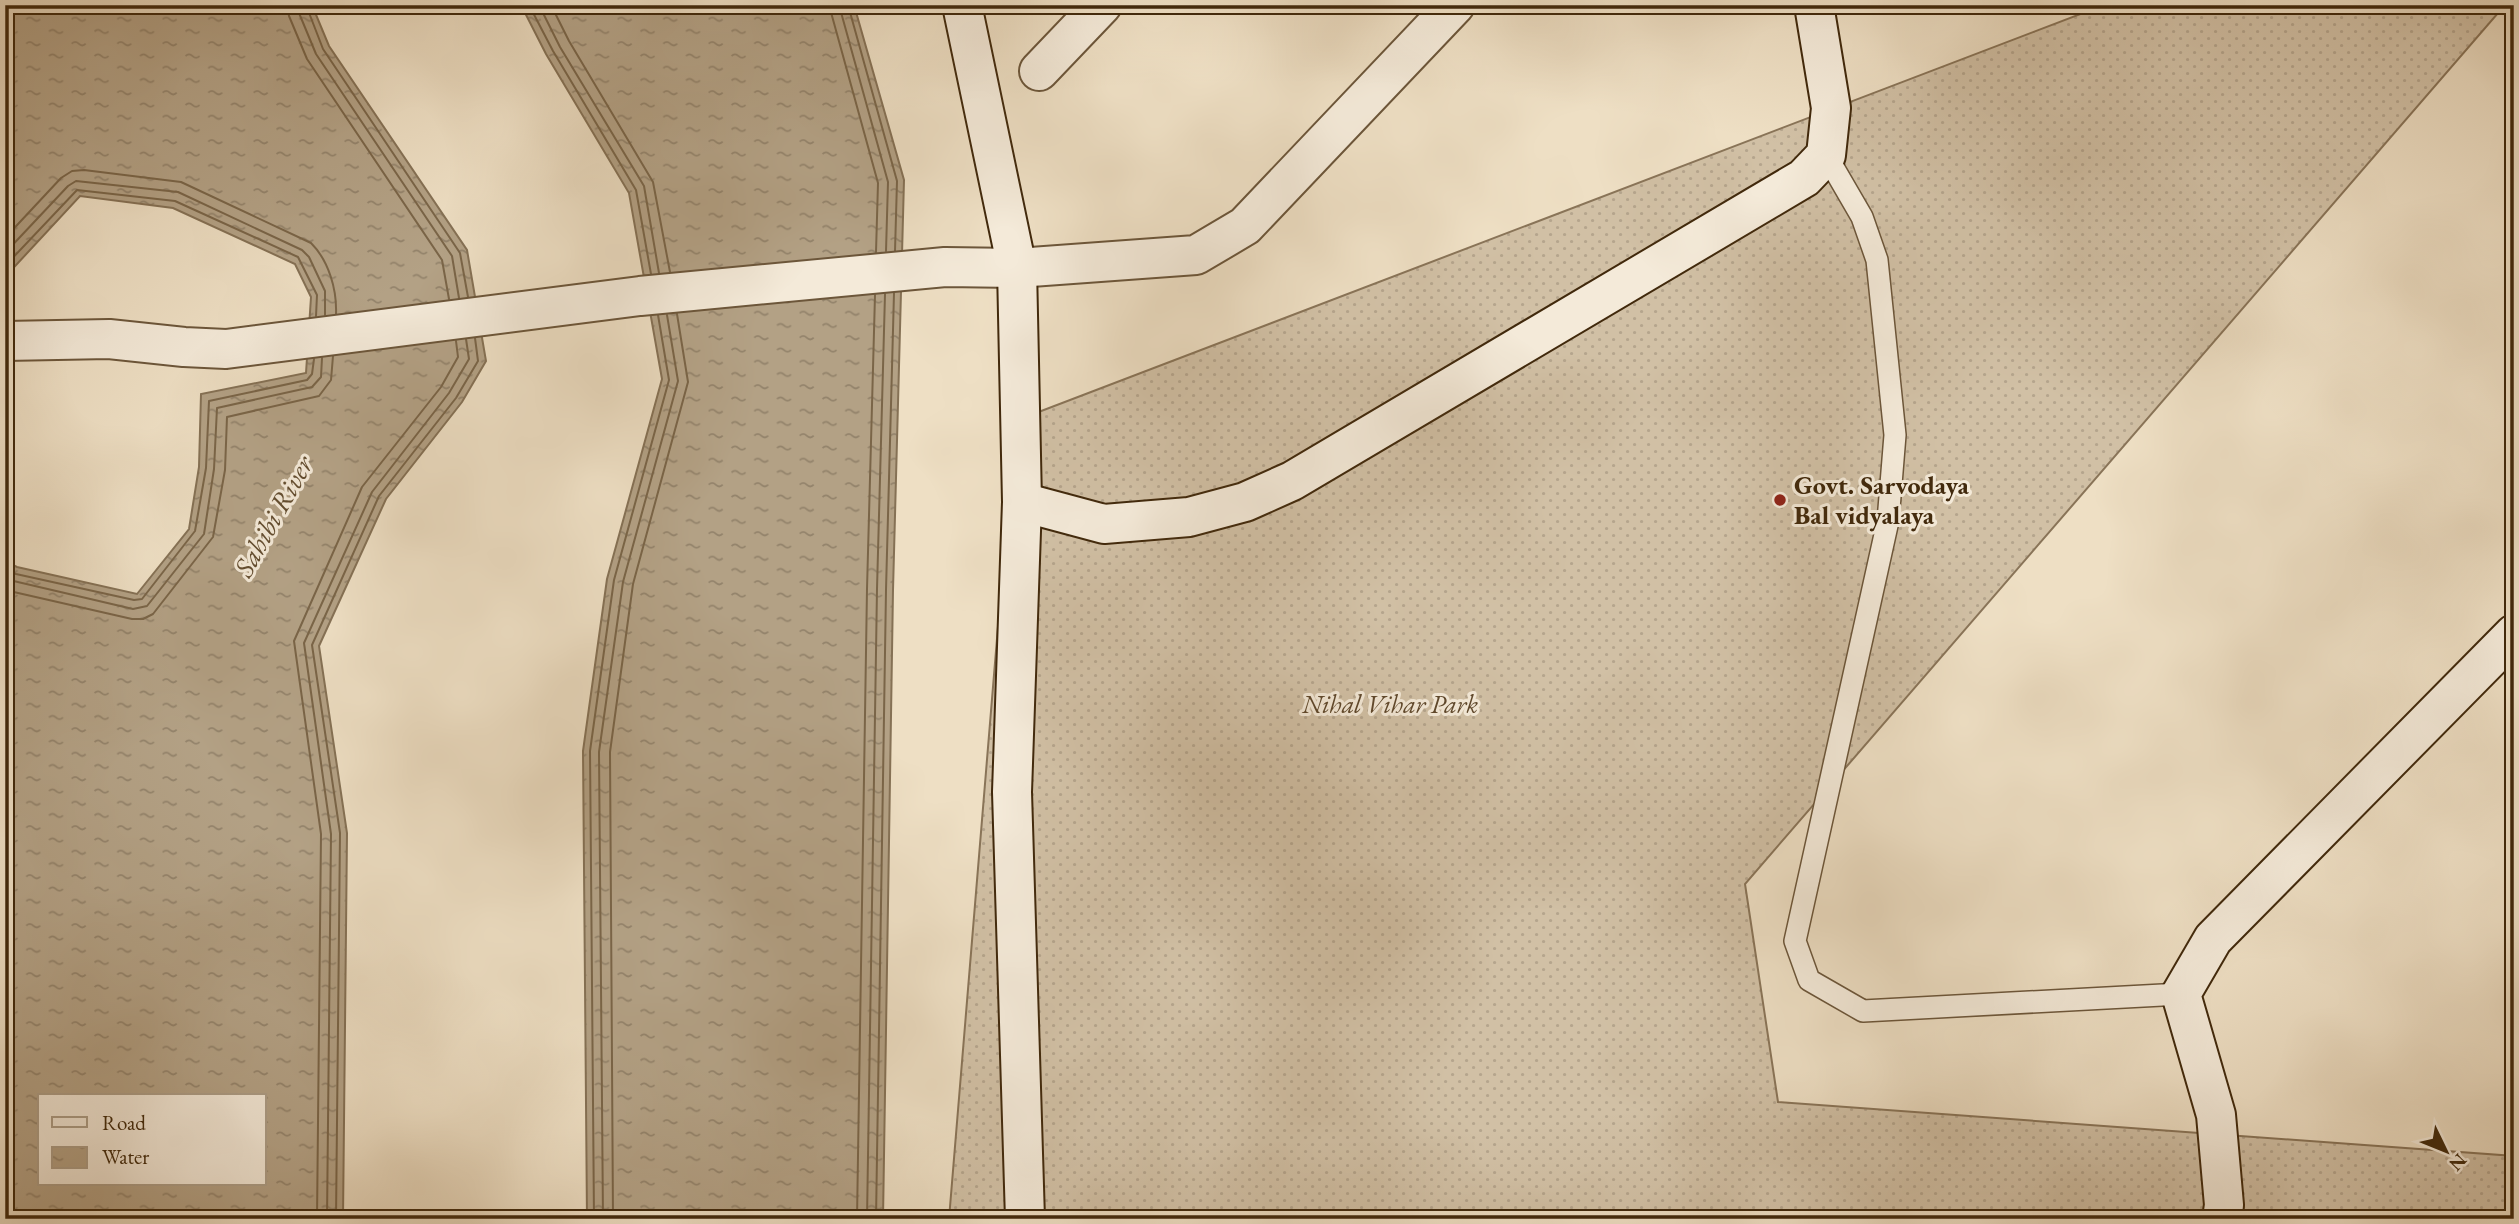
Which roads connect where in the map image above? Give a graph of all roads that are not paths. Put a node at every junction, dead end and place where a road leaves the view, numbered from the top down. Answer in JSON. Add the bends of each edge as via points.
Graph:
{"nodes":[{"id":1,"x":962,"y":5,"type":"edge"},
{"id":2,"x":1102,"y":5,"type":"edge"},
{"id":3,"x":1455,"y":5,"type":"edge"},
{"id":4,"x":1814,"y":5,"type":"edge"},
{"id":5,"x":1039,"y":71,"type":"dead end"},
{"id":6,"x":1826,"y":155,"type":"junction"},
{"id":7,"x":1017,"y":268,"type":"junction"},
{"id":8,"x":5,"y":341,"type":"edge"},
{"id":9,"x":1022,"y":502,"type":"junction"},
{"id":10,"x":2508,"y":651,"type":"edge"},
{"id":11,"x":2181,"y":994,"type":"junction"},
{"id":12,"x":1025,"y":1219,"type":"edge"},
{"id":13,"x":2222,"y":1219,"type":"edge"}],
"edges":[{"from":1,"to":7,"type":"street"},
{"from":2,"to":5,"type":"street"},
{"from":3,"to":7,"type":"street","via":[[1245,226],[1218,243],[1196,255]]},
{"from":4,"to":6,"type":"street","via":[[1832,108]]},
{"from":6,"to":9,"type":"street","via":[[1804,178],[1292,481],[1245,502],[1189,517],[1104,524]]},
{"from":6,"to":11,"type":"lane","via":[[1862,217],[1877,260],[1895,435],[1888,521],[1795,941],[1809,980],[1863,1011]]},
{"from":7,"to":8,"type":"street","via":[[945,267],[640,296],[226,349],[109,339]]},
{"from":7,"to":9,"type":"street"},
{"from":9,"to":12,"type":"street","via":[[1012,792]]},
{"from":10,"to":11,"type":"street","via":[[2213,939]]},
{"from":11,"to":13,"type":"street","via":[[2216,1115]]}]}
